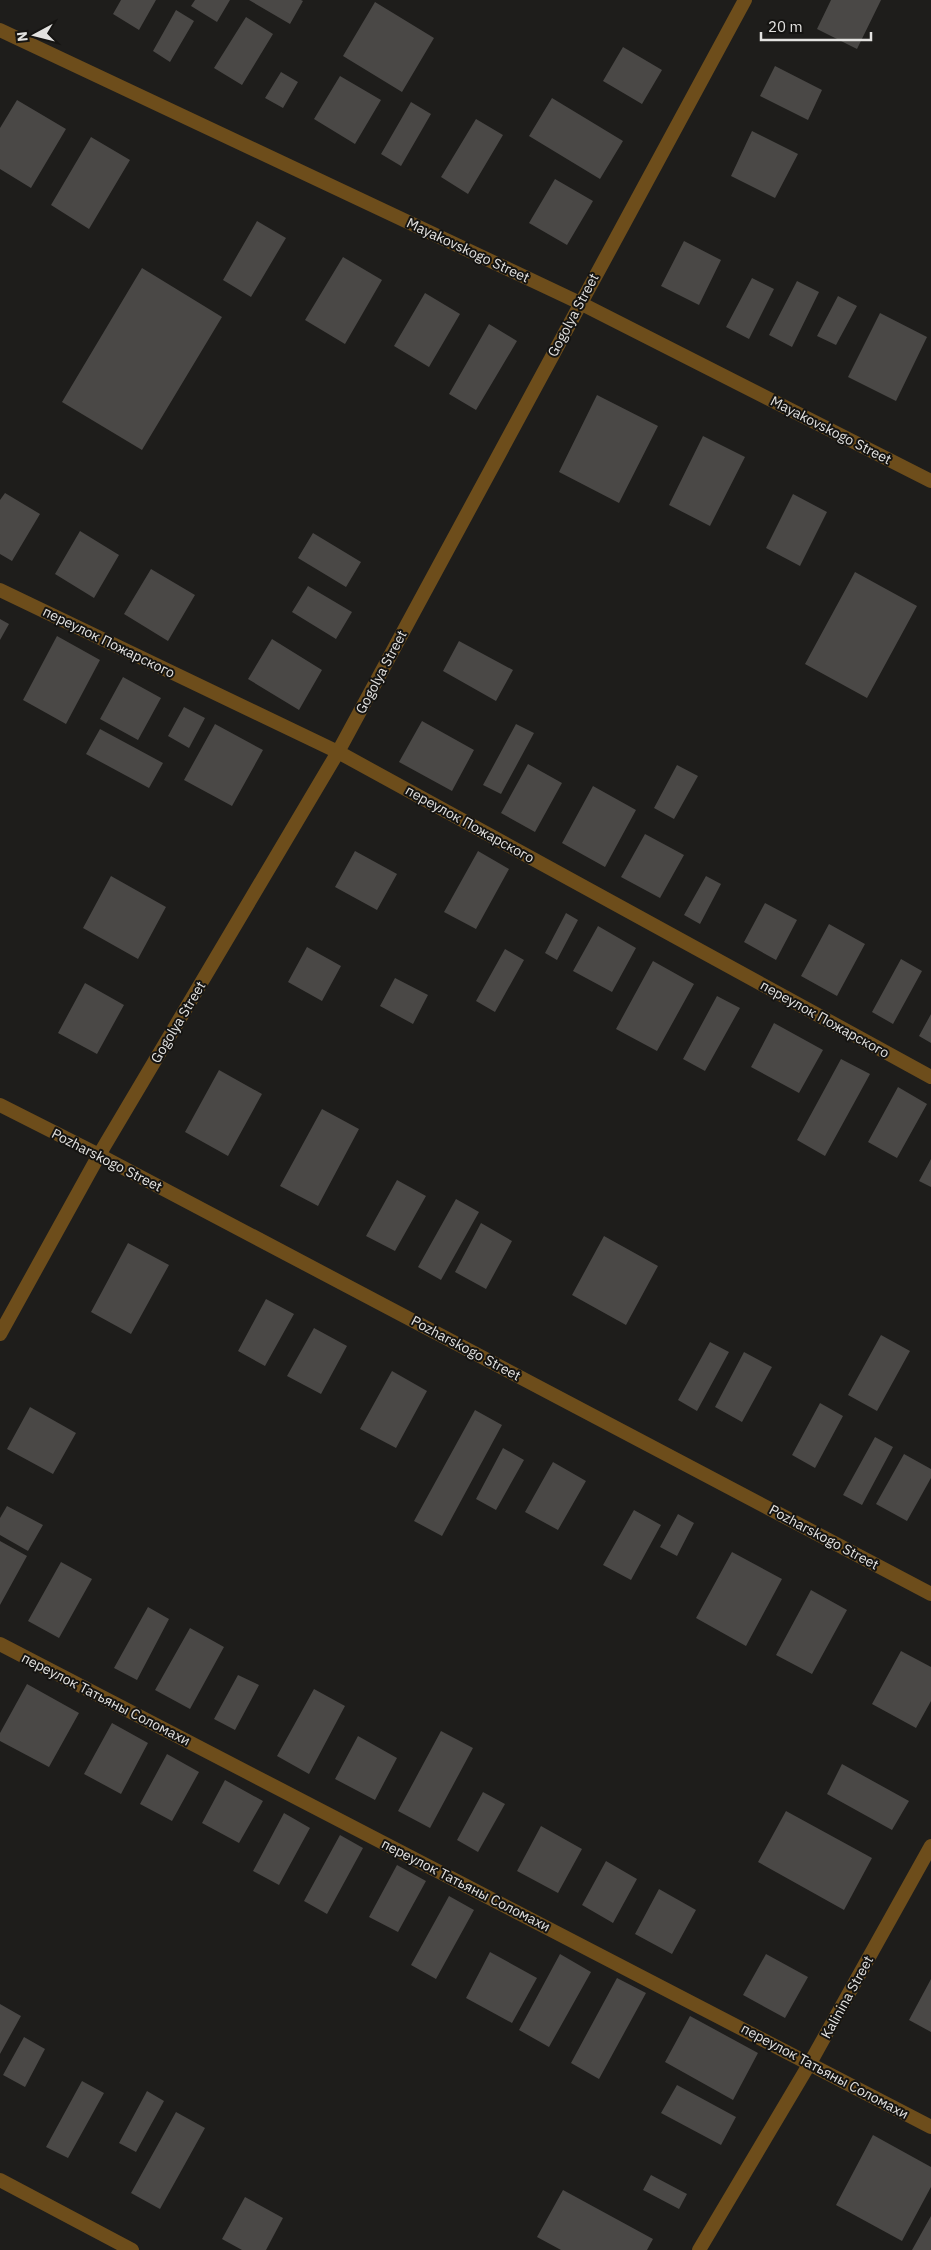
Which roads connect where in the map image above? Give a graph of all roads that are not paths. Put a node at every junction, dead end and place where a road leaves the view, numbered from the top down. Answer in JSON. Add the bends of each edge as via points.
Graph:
{"nodes":[{"id":1,"x":745,"y":0,"type":"edge"},
{"id":2,"x":0,"y":30,"type":"edge"},
{"id":3,"x":580,"y":303,"type":"junction"},
{"id":4,"x":931,"y":481,"type":"edge"},
{"id":5,"x":0,"y":590,"type":"edge"},
{"id":6,"x":338,"y":752,"type":"junction"},
{"id":7,"x":931,"y":1077,"type":"edge"},
{"id":8,"x":0,"y":1105,"type":"edge"},
{"id":9,"x":100,"y":1155,"type":"junction"},
{"id":10,"x":0,"y":1334,"type":"edge"},
{"id":11,"x":931,"y":1594,"type":"edge"},
{"id":12,"x":0,"y":1644,"type":"edge"},
{"id":13,"x":931,"y":1846,"type":"edge"},
{"id":14,"x":810,"y":2063,"type":"junction"},
{"id":15,"x":931,"y":2127,"type":"edge"},
{"id":16,"x":0,"y":2180,"type":"edge"},
{"id":17,"x":132,"y":2250,"type":"edge"},
{"id":18,"x":699,"y":2250,"type":"edge"}],
"edges":[{"from":1,"to":3,"type":"street","name":"Gogolya Street"},
{"from":2,"to":3,"type":"street","name":"Mayakovskogo Street"},
{"from":3,"to":4,"type":"street","name":"Mayakovskogo Street"},
{"from":3,"to":6,"type":"street","name":"Gogolya Street"},
{"from":5,"to":6,"type":"street","name":"переулок Пожарского"},
{"from":6,"to":7,"type":"street","name":"переулок Пожарского"},
{"from":6,"to":9,"type":"street","name":"Gogolya Street"},
{"from":8,"to":9,"type":"street","name":"Pozharskogo Street"},
{"from":9,"to":10,"type":"street","name":"Gogolya Street"},
{"from":9,"to":11,"type":"street","name":"Pozharskogo Street"},
{"from":12,"to":14,"type":"street","name":"переулок Татьяны Соломахи"},
{"from":13,"to":14,"type":"street","name":"Kalinina Street"},
{"from":14,"to":15,"type":"street","name":"переулок Татьяны Соломахи"},
{"from":14,"to":18,"type":"street","name":"Kalinina Street"},
{"from":16,"to":17,"type":"street"}]}
